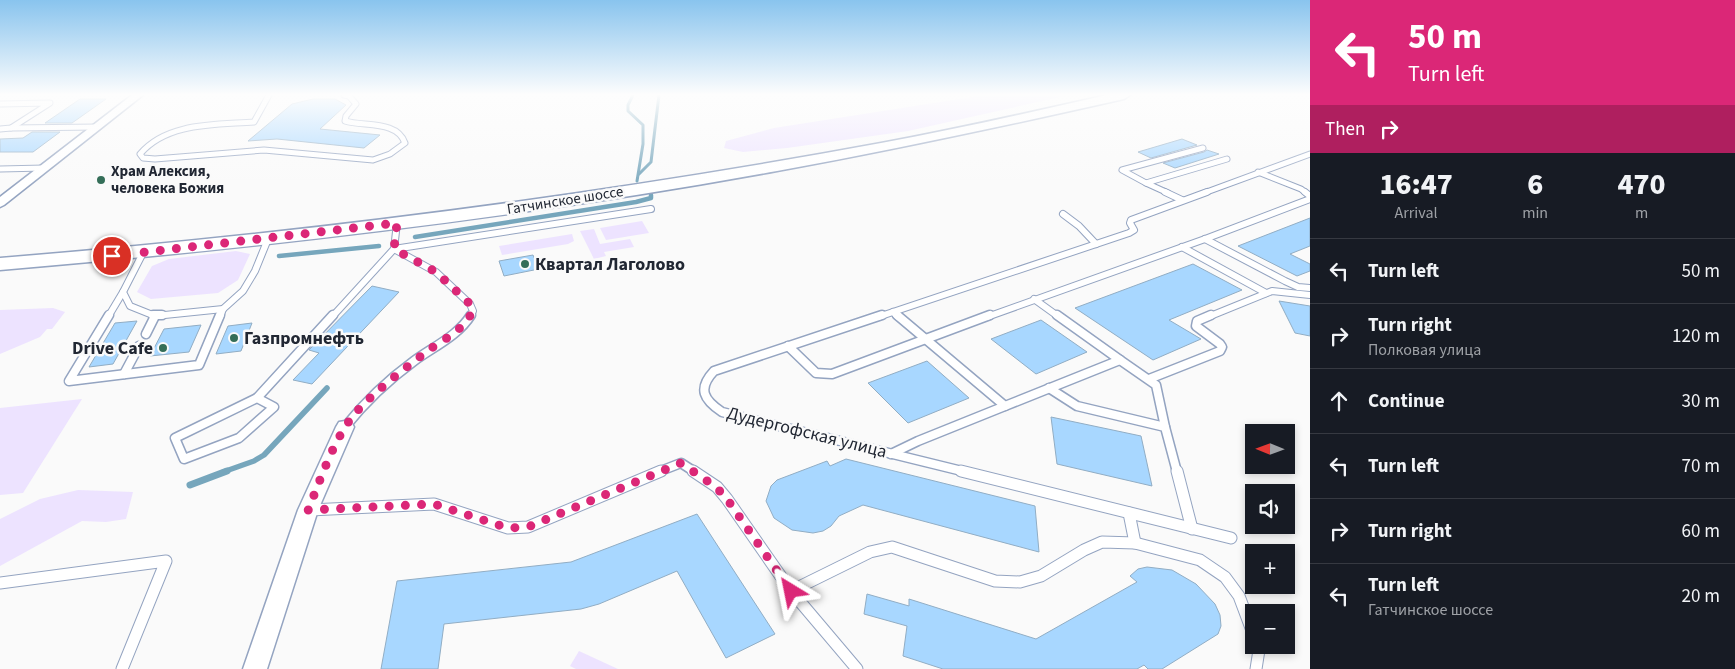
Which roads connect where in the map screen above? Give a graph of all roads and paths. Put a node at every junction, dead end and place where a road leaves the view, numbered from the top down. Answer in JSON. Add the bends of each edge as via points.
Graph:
{"nodes":[{"id":1,"x":14,"y":126,"type":"edge"},
{"id":2,"x":219,"y":126,"type":"edge"},
{"id":3,"x":364,"y":126,"type":"edge"},
{"id":4,"x":981,"y":126,"type":"edge"},
{"id":5,"x":97,"y":127,"type":"joint"},
{"id":6,"x":0,"y":128,"type":"edge"},
{"id":7,"x":11,"y":128,"type":"junction"},
{"id":8,"x":1203,"y":148,"type":"dead end"},
{"id":9,"x":1310,"y":154,"type":"edge"},
{"id":10,"x":1226,"y":159,"type":"dead end"},
{"id":11,"x":44,"y":168,"type":"junction"},
{"id":12,"x":0,"y":169,"type":"edge"},
{"id":13,"x":1258,"y":172,"type":"junction"},
{"id":14,"x":1146,"y":183,"type":"junction"},
{"id":15,"x":1310,"y":198,"type":"edge"},
{"id":16,"x":1182,"y":200,"type":"junction"},
{"id":17,"x":0,"y":203,"type":"edge"},
{"id":18,"x":652,"y":210,"type":"dead end"},
{"id":19,"x":1063,"y":214,"type":"dead end"},
{"id":20,"x":397,"y":223,"type":"junction"},
{"id":21,"x":268,"y":239,"type":"junction"},
{"id":22,"x":1205,"y":239,"type":"junction"},
{"id":23,"x":1096,"y":244,"type":"junction"},
{"id":24,"x":1182,"y":247,"type":"junction"},
{"id":25,"x":394,"y":249,"type":"junction"},
{"id":26,"x":142,"y":253,"type":"junction"},
{"id":27,"x":0,"y":264,"type":"edge"},
{"id":28,"x":1310,"y":288,"type":"edge"},
{"id":29,"x":123,"y":292,"type":"junction"},
{"id":30,"x":1266,"y":293,"type":"junction"},
{"id":31,"x":1310,"y":295,"type":"edge"},
{"id":32,"x":1034,"y":299,"type":"junction"},
{"id":33,"x":223,"y":309,"type":"junction"},
{"id":34,"x":893,"y":312,"type":"junction"},
{"id":35,"x":155,"y":316,"type":"junction"},
{"id":36,"x":146,"y":334,"type":"dead end"},
{"id":37,"x":926,"y":339,"type":"junction"},
{"id":38,"x":139,"y":346,"type":"dead end"},
{"id":39,"x":788,"y":346,"type":"junction"},
{"id":40,"x":1120,"y":360,"type":"junction"},
{"id":41,"x":124,"y":374,"type":"junction"},
{"id":42,"x":1149,"y":380,"type":"junction"},
{"id":43,"x":1050,"y":388,"type":"junction"},
{"id":44,"x":257,"y":398,"type":"junction"},
{"id":45,"x":1005,"y":406,"type":"junction"},
{"id":46,"x":345,"y":427,"type":"joint"},
{"id":47,"x":1165,"y":428,"type":"junction"},
{"id":48,"x":891,"y":454,"type":"junction"},
{"id":49,"x":308,"y":510,"type":"junction"},
{"id":50,"x":1129,"y":513,"type":"junction"},
{"id":51,"x":1192,"y":529,"type":"junction"},
{"id":52,"x":1231,"y":538,"type":"dead end"},
{"id":53,"x":1135,"y":544,"type":"junction"},
{"id":54,"x":0,"y":583,"type":"edge"},
{"id":55,"x":791,"y":591,"type":"junction"},
{"id":56,"x":1245,"y":612,"type":"edge"},
{"id":57,"x":1258,"y":654,"type":"edge"},
{"id":58,"x":122,"y":669,"type":"edge"},
{"id":59,"x":255,"y":669,"type":"edge"},
{"id":60,"x":857,"y":669,"type":"edge"},
{"id":61,"x":1256,"y":669,"type":"edge"}],
"edges":[{"from":1,"to":7,"type":"lane"},
{"from":2,"to":3,"type":"lane","via":[[179,131],[154,140],[140,154],[143,158],[156,159],[264,150],[373,160],[395,152],[405,143],[395,130]]},
{"from":4,"to":20,"type":"main road","name":"Гатчинское шоссе","via":[[762,168],[516,208]]},
{"from":5,"to":7,"type":"lane"},
{"from":5,"to":11,"type":"street"},
{"from":6,"to":7,"type":"lane"},
{"from":8,"to":14,"type":"lane","via":[[1122,170]]},
{"from":9,"to":13,"type":"lane"},
{"from":10,"to":14,"type":"lane"},
{"from":11,"to":12,"type":"lane"},
{"from":11,"to":17,"type":"street"},
{"from":13,"to":15,"type":"lane","via":[[1301,190]]},
{"from":13,"to":16,"type":"lane"},
{"from":14,"to":16,"type":"lane"},
{"from":15,"to":22,"type":"lane"},
{"from":16,"to":23,"type":"lane","name":"Дудергофская улица","via":[[1131,220],[1134,230],[1130,233]]},
{"from":18,"to":25,"type":"lane"},
{"from":19,"to":23,"type":"lane"},
{"from":20,"to":21,"type":"main road","name":"Гатчинское шоссе"},
{"from":20,"to":25,"type":"lane"},
{"from":21,"to":26,"type":"main road","name":"Гатчинское шоссе"},
{"from":21,"to":33,"type":"lane","via":[[243,291]]},
{"from":22,"to":24,"type":"lane"},
{"from":22,"to":28,"type":"lane","via":[[1285,281]]},
{"from":23,"to":34,"type":"lane","name":"Дудергофская улица"},
{"from":24,"to":30,"type":"lane"},
{"from":24,"to":32,"type":"lane"},
{"from":25,"to":44,"type":"lane"},
{"from":25,"to":46,"type":"lane","via":[[436,272],[473,310],[469,319],[454,333],[370,397]]},
{"from":26,"to":27,"type":"main road","name":"Гатчинское шоссе"},
{"from":26,"to":29,"type":"lane"},
{"from":29,"to":35,"type":"lane","via":[[130,306]]},
{"from":29,"to":41,"type":"lane","via":[[69,381]]},
{"from":30,"to":31,"type":"lane","via":[[1277,290]]},
{"from":30,"to":42,"type":"lane","via":[[1195,323],[1220,344],[1220,351]]},
{"from":32,"to":37,"type":"lane"},
{"from":32,"to":40,"type":"lane"},
{"from":33,"to":35,"type":"lane"},
{"from":33,"to":41,"type":"lane","via":[[199,365]]},
{"from":34,"to":37,"type":"lane"},
{"from":34,"to":39,"type":"lane","name":"Дудергофская улица"},
{"from":35,"to":36,"type":"lane"},
{"from":37,"to":39,"type":"lane","via":[[824,375],[807,366]]},
{"from":37,"to":45,"type":"lane"},
{"from":38,"to":41,"type":"lane"},
{"from":39,"to":48,"type":"lane","name":"Дудергофская улица","via":[[714,371],[703,386],[705,398],[722,412]]},
{"from":40,"to":42,"type":"lane"},
{"from":40,"to":43,"type":"lane"},
{"from":42,"to":47,"type":"lane","via":[[1158,389]]},
{"from":43,"to":45,"type":"lane"},
{"from":43,"to":47,"type":"lane","via":[[1077,406]]},
{"from":44,"to":44,"type":"lane","via":[[274,407],[238,438],[184,459],[175,438]]},
{"from":45,"to":48,"type":"lane"},
{"from":46,"to":49,"type":"street"},
{"from":47,"to":51,"type":"lane"},
{"from":48,"to":50,"type":"lane","name":"Дудергофская улица"},
{"from":49,"to":55,"type":"lane","via":[[434,504],[508,528],[528,527],[681,463],[716,487],[727,499]]},
{"from":49,"to":59,"type":"street"},
{"from":50,"to":51,"type":"lane","name":"Дудергофская улица"},
{"from":50,"to":53,"type":"lane"},
{"from":51,"to":52,"type":"lane","name":"Дудергофская улица"},
{"from":53,"to":55,"type":"lane","via":[[1102,542],[1040,576],[1020,582],[995,581],[920,554],[892,548],[870,552]]},
{"from":53,"to":56,"type":"lane","via":[[1200,560],[1225,577],[1239,596]]},
{"from":54,"to":58,"type":"lane","via":[[166,561]]},
{"from":55,"to":60,"type":"lane"},
{"from":57,"to":61,"type":"lane"}]}
